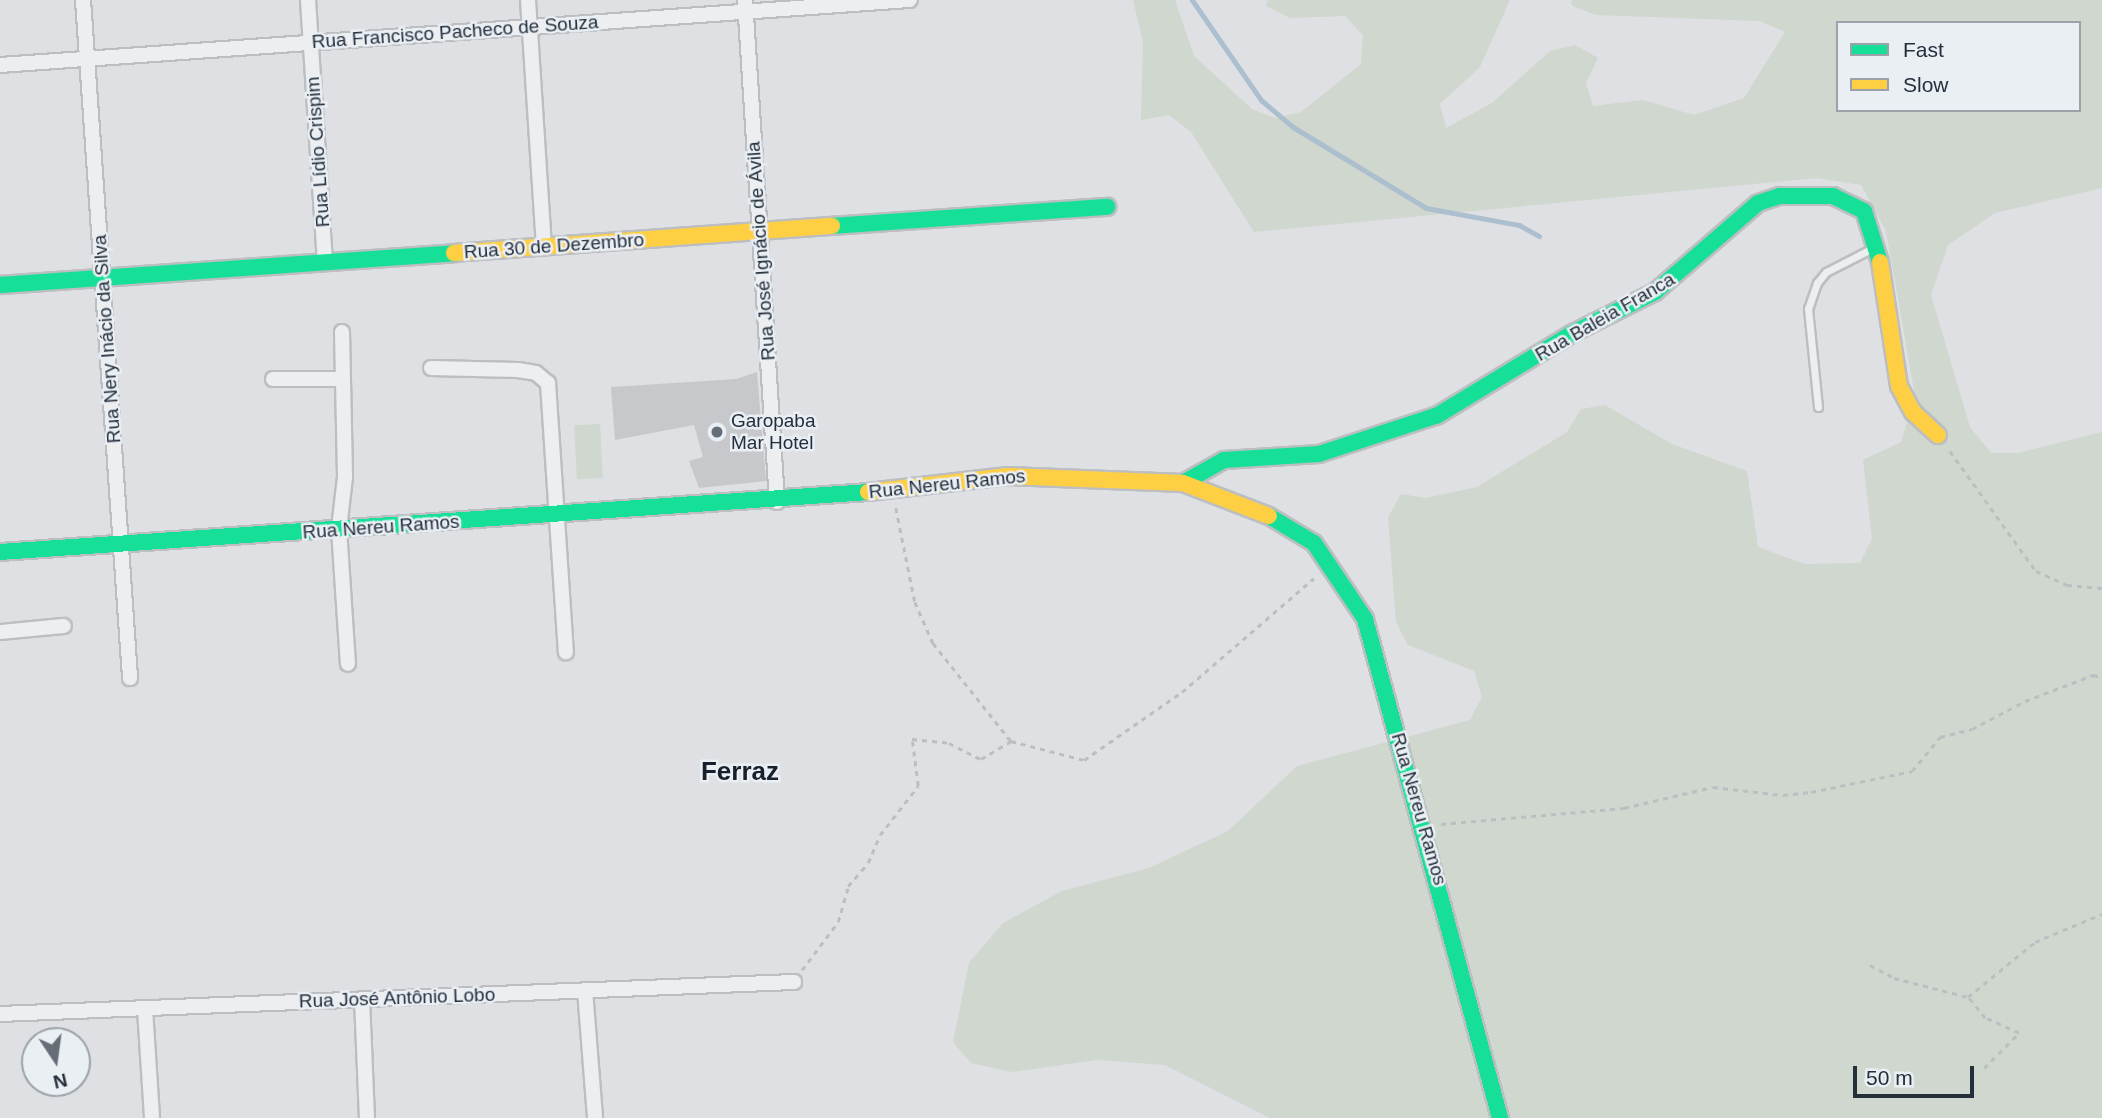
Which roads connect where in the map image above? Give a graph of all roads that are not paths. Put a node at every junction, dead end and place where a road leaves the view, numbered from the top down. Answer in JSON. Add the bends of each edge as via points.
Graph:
{"nodes":[{"id":1,"x":83,"y":0,"type":"edge"},
{"id":2,"x":308,"y":0,"type":"edge"},
{"id":3,"x":528,"y":0,"type":"edge"},
{"id":4,"x":910,"y":0,"type":"edge"},
{"id":5,"x":745,"y":6,"type":"edge"},
{"id":6,"x":530,"y":27,"type":"junction"},
{"id":7,"x":311,"y":43,"type":"junction"},
{"id":8,"x":88,"y":58,"type":"junction"},
{"id":9,"x":0,"y":65,"type":"edge"},
{"id":10,"x":1107,"y":207,"type":"dead end"},
{"id":11,"x":760,"y":231,"type":"junction"},
{"id":12,"x":544,"y":246,"type":"junction"},
{"id":13,"x":1877,"y":246,"type":"junction"},
{"id":14,"x":325,"y":262,"type":"junction"},
{"id":15,"x":103,"y":278,"type":"junction"},
{"id":16,"x":0,"y":285,"type":"edge"},
{"id":17,"x":342,"y":332,"type":"dead end"},
{"id":18,"x":431,"y":368,"type":"dead end"},
{"id":19,"x":273,"y":379,"type":"dead end"},
{"id":20,"x":342,"y":379,"type":"junction"},
{"id":21,"x":1818,"y":407,"type":"dead end"},
{"id":22,"x":1938,"y":435,"type":"road end"},
{"id":23,"x":1182,"y":483,"type":"junction"},
{"id":24,"x":777,"y":502,"type":"junction"},
{"id":25,"x":555,"y":517,"type":"junction"},
{"id":26,"x":339,"y":529,"type":"junction"},
{"id":27,"x":121,"y":544,"type":"junction"},
{"id":28,"x":0,"y":552,"type":"edge"},
{"id":29,"x":64,"y":626,"type":"dead end"},
{"id":30,"x":0,"y":632,"type":"edge"},
{"id":31,"x":566,"y":652,"type":"dead end"},
{"id":32,"x":348,"y":664,"type":"dead end"},
{"id":33,"x":131,"y":678,"type":"dead end"},
{"id":34,"x":794,"y":982,"type":"road end"},
{"id":35,"x":585,"y":990,"type":"junction"},
{"id":36,"x":362,"y":999,"type":"junction"},
{"id":37,"x":145,"y":1009,"type":"junction"},
{"id":38,"x":0,"y":1014,"type":"edge"},
{"id":39,"x":152,"y":1118,"type":"edge"},
{"id":40,"x":367,"y":1118,"type":"edge"},
{"id":41,"x":595,"y":1118,"type":"edge"},
{"id":42,"x":1500,"y":1118,"type":"edge"}],
"edges":[{"from":1,"to":8,"type":"street","name":"Rua Nery Inácio da Silva"},
{"from":2,"to":7,"type":"street","name":"Rua Lídio Crispim"},
{"from":3,"to":6,"type":"street"},
{"from":4,"to":5,"type":"street","name":"Rua Francisco Pacheco de Souza"},
{"from":5,"to":6,"type":"street","name":"Rua Francisco Pacheco de Souza"},
{"from":5,"to":11,"type":"street","name":"Rua José Ignácio de Ávila"},
{"from":6,"to":7,"type":"street","name":"Rua Francisco Pacheco de Souza"},
{"from":6,"to":12,"type":"street"},
{"from":7,"to":8,"type":"street","name":"Rua Francisco Pacheco de Souza"},
{"from":7,"to":14,"type":"street","name":"Rua Lídio Crispim"},
{"from":8,"to":9,"type":"street","name":"Rua Francisco Pacheco de Souza"},
{"from":8,"to":15,"type":"street","name":"Rua Nery Inácio da Silva"},
{"from":10,"to":11,"type":"street","name":"Rua 30 de Dezembro"},
{"from":11,"to":12,"type":"street","name":"Rua 30 de Dezembro"},
{"from":11,"to":24,"type":"street","name":"Rua José Ignácio de Ávila"},
{"from":12,"to":14,"type":"street","name":"Rua 30 de Dezembro"},
{"from":13,"to":21,"type":"lane","via":[[1826,272],[1817,283],[1808,309]]},
{"from":13,"to":22,"type":"street","name":"Rua Baleia Franca","via":[[1899,386],[1913,412]]},
{"from":13,"to":23,"type":"street","name":"Rua Baleia Franca","via":[[1864,211],[1853,201],[1813,194],[1765,200],[1655,292],[1570,334],[1438,415],[1320,454],[1224,460]]},
{"from":14,"to":15,"type":"street","name":"Rua 30 de Dezembro"},
{"from":15,"to":16,"type":"street","name":"Rua 30 de Dezembro"},
{"from":15,"to":27,"type":"street","name":"Rua Nery Inácio da Silva"},
{"from":17,"to":20,"type":"street"},
{"from":18,"to":25,"type":"street","via":[[518,370],[536,373],[548,383],[553,395]]},
{"from":19,"to":20,"type":"street"},
{"from":20,"to":26,"type":"street","via":[[345,477]]},
{"from":23,"to":24,"type":"street","name":"Rua Nereu Ramos","via":[[1008,476]]},
{"from":23,"to":42,"type":"street","name":"Rua Nereu Ramos","via":[[1274,516],[1314,543],[1331,562],[1371,635]]},
{"from":24,"to":25,"type":"street","name":"Rua Nereu Ramos"},
{"from":25,"to":26,"type":"street","name":"Rua Nereu Ramos"},
{"from":25,"to":31,"type":"street"},
{"from":26,"to":27,"type":"street","name":"Rua Nereu Ramos"},
{"from":26,"to":32,"type":"street"},
{"from":27,"to":28,"type":"street","name":"Rua Nereu Ramos"},
{"from":27,"to":33,"type":"street","name":"Rua Nery Inácio da Silva"},
{"from":29,"to":30,"type":"street"},
{"from":34,"to":35,"type":"street","name":"Rua José Antônio Lobo"},
{"from":35,"to":36,"type":"street","name":"Rua José Antônio Lobo"},
{"from":35,"to":41,"type":"street"},
{"from":36,"to":37,"type":"street","name":"Rua José Antônio Lobo"},
{"from":36,"to":40,"type":"street"},
{"from":37,"to":38,"type":"street","name":"Rua José Antônio Lobo"},
{"from":37,"to":39,"type":"street"}]}
